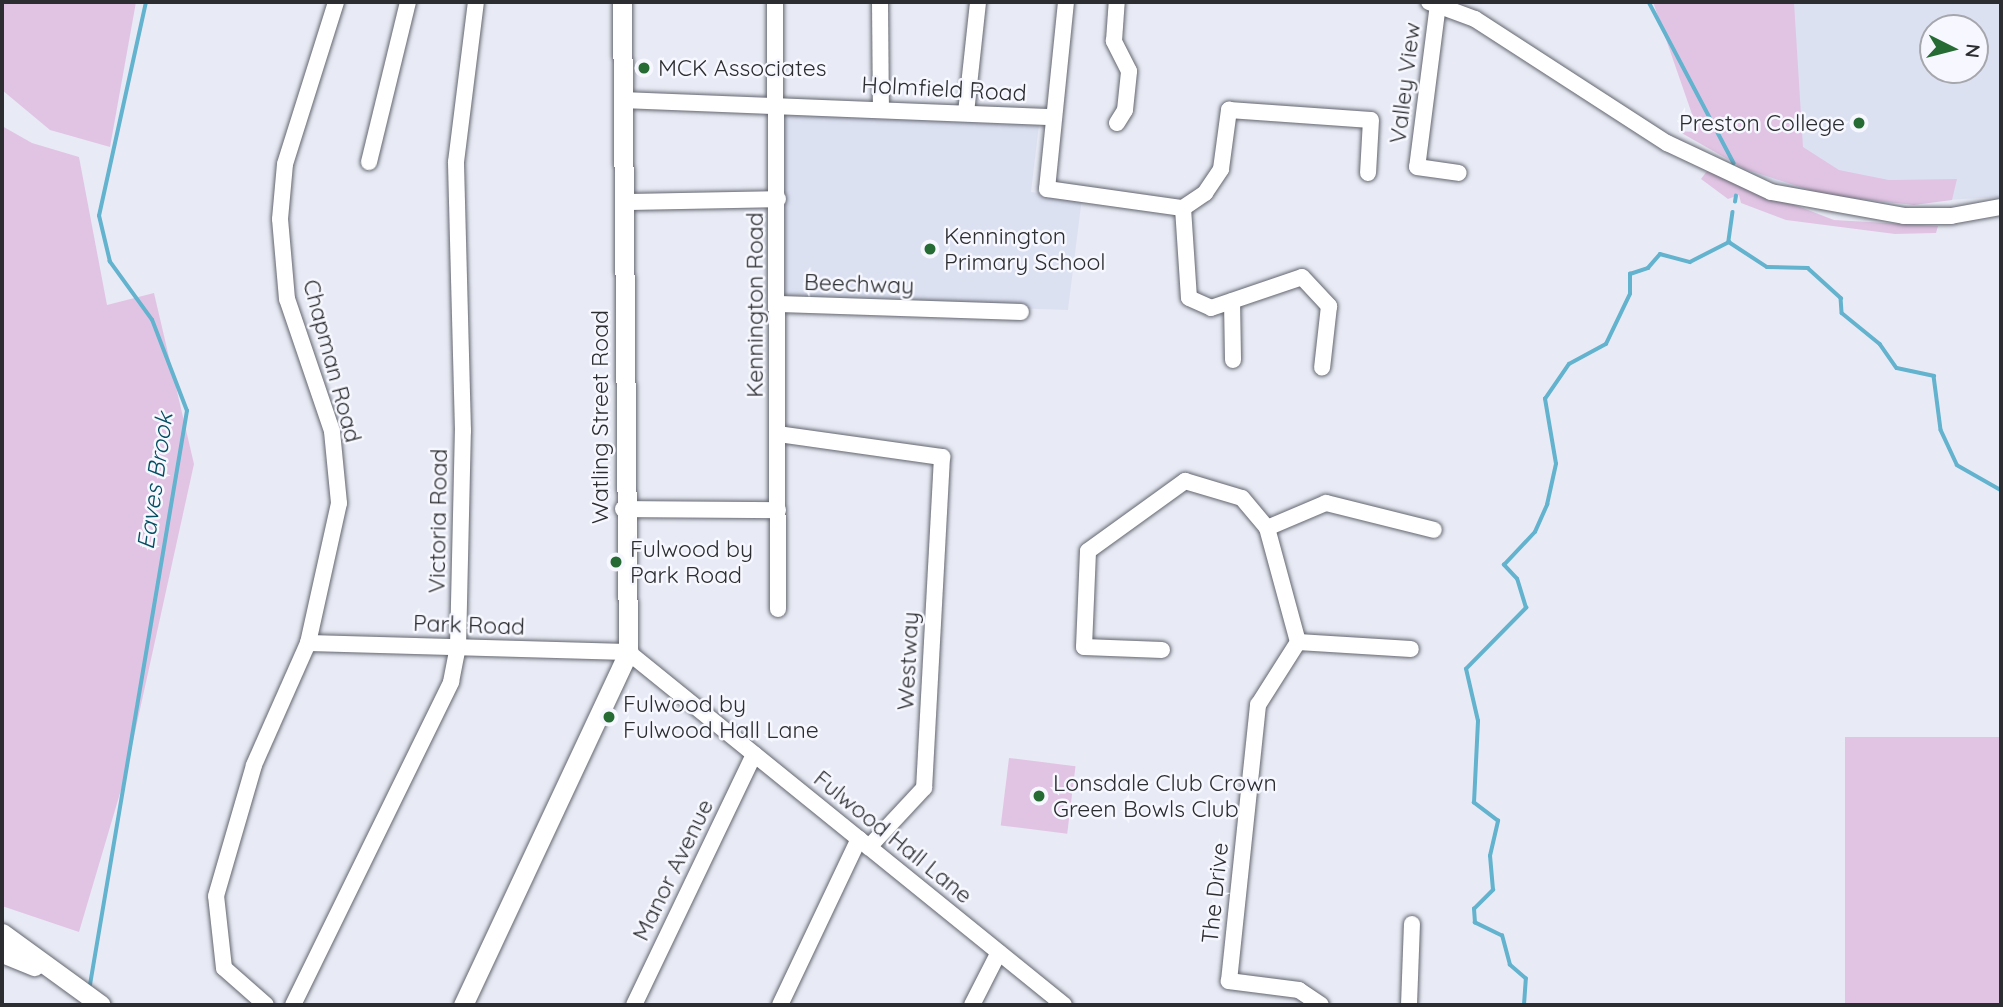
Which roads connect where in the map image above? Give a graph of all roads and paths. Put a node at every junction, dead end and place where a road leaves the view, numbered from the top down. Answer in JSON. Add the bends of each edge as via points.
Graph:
{"nodes":[{"id":1,"x":336,"y":2,"type":"edge"},
{"id":2,"x":408,"y":2,"type":"edge"},
{"id":3,"x":476,"y":2,"type":"edge"},
{"id":4,"x":622,"y":2,"type":"edge"},
{"id":5,"x":775,"y":2,"type":"edge"},
{"id":6,"x":880,"y":2,"type":"edge"},
{"id":7,"x":978,"y":2,"type":"edge"},
{"id":8,"x":1066,"y":2,"type":"edge"},
{"id":9,"x":1117,"y":2,"type":"edge"},
{"id":10,"x":1433,"y":3,"type":"edge"},
{"id":11,"x":622,"y":100,"type":"junction"},
{"id":12,"x":775,"y":102,"type":"junction"},
{"id":13,"x":881,"y":109,"type":"junction"},
{"id":14,"x":966,"y":113,"type":"junction"},
{"id":15,"x":1054,"y":117,"type":"junction"},
{"id":16,"x":1116,"y":123,"type":"dead end"},
{"id":17,"x":369,"y":162,"type":"dead end"},
{"id":18,"x":1368,"y":173,"type":"dead end"},
{"id":19,"x":1459,"y":173,"type":"dead end"},
{"id":20,"x":778,"y":199,"type":"junction"},
{"id":21,"x":624,"y":202,"type":"junction"},
{"id":22,"x":2001,"y":207,"type":"edge"},
{"id":23,"x":1183,"y":208,"type":"junction"},
{"id":24,"x":1233,"y":301,"type":"junction"},
{"id":25,"x":780,"y":304,"type":"junction"},
{"id":26,"x":1021,"y":312,"type":"dead end"},
{"id":27,"x":1233,"y":360,"type":"dead end"},
{"id":28,"x":1322,"y":368,"type":"dead end"},
{"id":29,"x":778,"y":434,"type":"junction"},
{"id":30,"x":624,"y":509,"type":"junction"},
{"id":31,"x":778,"y":510,"type":"junction"},
{"id":32,"x":1267,"y":528,"type":"junction"},
{"id":33,"x":1434,"y":530,"type":"dead end"},
{"id":34,"x":778,"y":609,"type":"dead end"},
{"id":35,"x":1298,"y":642,"type":"junction"},
{"id":36,"x":308,"y":643,"type":"junction"},
{"id":37,"x":458,"y":647,"type":"junction"},
{"id":38,"x":1411,"y":649,"type":"dead end"},
{"id":39,"x":1162,"y":650,"type":"dead end"},
{"id":40,"x":628,"y":652,"type":"junction"},
{"id":41,"x":754,"y":754,"type":"junction"},
{"id":42,"x":864,"y":843,"type":"junction"},
{"id":43,"x":1412,"y":924,"type":"dead end"},
{"id":44,"x":3,"y":947,"type":"edge"},
{"id":45,"x":999,"y":952,"type":"junction"},
{"id":46,"x":101,"y":1005,"type":"edge"},
{"id":47,"x":266,"y":1005,"type":"edge"},
{"id":48,"x":293,"y":1005,"type":"edge"},
{"id":49,"x":463,"y":1005,"type":"edge"},
{"id":50,"x":634,"y":1005,"type":"edge"},
{"id":51,"x":780,"y":1005,"type":"edge"},
{"id":52,"x":972,"y":1005,"type":"edge"},
{"id":53,"x":1064,"y":1005,"type":"edge"},
{"id":54,"x":1321,"y":1005,"type":"edge"},
{"id":55,"x":1409,"y":1005,"type":"edge"}],
"edges":[{"from":1,"to":36,"type":"street","name":"Chapman Road","via":[[285,164],[280,219],[287,299],[332,431],[339,503]]},
{"from":2,"to":17,"type":"street"},
{"from":3,"to":37,"type":"street","name":"Victoria Road","via":[[456,162],[463,431]]},
{"from":4,"to":11,"type":"main road","name":"Watling Street Road"},
{"from":5,"to":12,"type":"street","name":"Kennington Road"},
{"from":6,"to":13,"type":"street"},
{"from":7,"to":14,"type":"street"},
{"from":8,"to":15,"type":"street"},
{"from":9,"to":16,"type":"street","via":[[1114,41],[1129,71],[1125,110]]},
{"from":10,"to":19,"type":"street","name":"Valley View","via":[[1417,167]]},
{"from":10,"to":22,"type":"street","via":[[1475,19],[1644,129],[1751,183],[1879,214],[1951,216]]},
{"from":11,"to":12,"type":"street","name":"Holmfield Road"},
{"from":11,"to":21,"type":"main road","name":"Watling Street Road"},
{"from":12,"to":13,"type":"street","name":"Holmfield Road"},
{"from":12,"to":20,"type":"street","name":"Kennington Road"},
{"from":13,"to":14,"type":"street","name":"Holmfield Road"},
{"from":14,"to":15,"type":"street","name":"Holmfield Road"},
{"from":15,"to":23,"type":"street","via":[[1047,189]]},
{"from":18,"to":23,"type":"street","via":[[1371,120],[1229,110],[1221,169],[1205,193]]},
{"from":20,"to":21,"type":"street"},
{"from":20,"to":25,"type":"street","name":"Kennington Road"},
{"from":21,"to":30,"type":"main road","name":"Watling Street Road"},
{"from":23,"to":24,"type":"street","via":[[1189,298],[1211,308]]},
{"from":24,"to":27,"type":"street"},
{"from":24,"to":28,"type":"street","via":[[1302,277],[1329,306]]},
{"from":25,"to":26,"type":"street","name":"Beechway"},
{"from":25,"to":29,"type":"street","name":"Kennington Road"},
{"from":29,"to":31,"type":"street","name":"Kennington Road"},
{"from":29,"to":42,"type":"street","name":"Westway","via":[[942,457],[924,788]]},
{"from":30,"to":31,"type":"street"},
{"from":30,"to":40,"type":"main road","name":"Watling Street Road"},
{"from":31,"to":34,"type":"street","name":"Kennington Road"},
{"from":32,"to":33,"type":"street","via":[[1326,503]]},
{"from":32,"to":35,"type":"street"},
{"from":32,"to":39,"type":"street","via":[[1242,498],[1185,481],[1088,551],[1084,647]]},
{"from":35,"to":38,"type":"street"},
{"from":35,"to":54,"type":"street","name":"The Drive","via":[[1258,705],[1229,981],[1299,990]]},
{"from":36,"to":37,"type":"street","name":"Park Road"},
{"from":36,"to":47,"type":"street","name":"Chapman Road","via":[[254,765],[216,896],[224,968]]},
{"from":37,"to":40,"type":"street","name":"Park Road"},
{"from":37,"to":48,"type":"street","name":"Victoria Road","via":[[451,682]]},
{"from":40,"to":41,"type":"street","name":"Fulwood Hall Lane"},
{"from":40,"to":49,"type":"main road","name":"Watling Street Road"},
{"from":41,"to":42,"type":"street","name":"Fulwood Hall Lane"},
{"from":41,"to":50,"type":"street","name":"Manor Avenue"},
{"from":42,"to":45,"type":"street","name":"Fulwood Hall Lane"},
{"from":42,"to":51,"type":"street","name":"Westway"},
{"from":43,"to":55,"type":"street"},
{"from":44,"to":46,"type":"main road"},
{"from":45,"to":52,"type":"street"},
{"from":45,"to":53,"type":"street","name":"Fulwood Hall Lane"}]}
